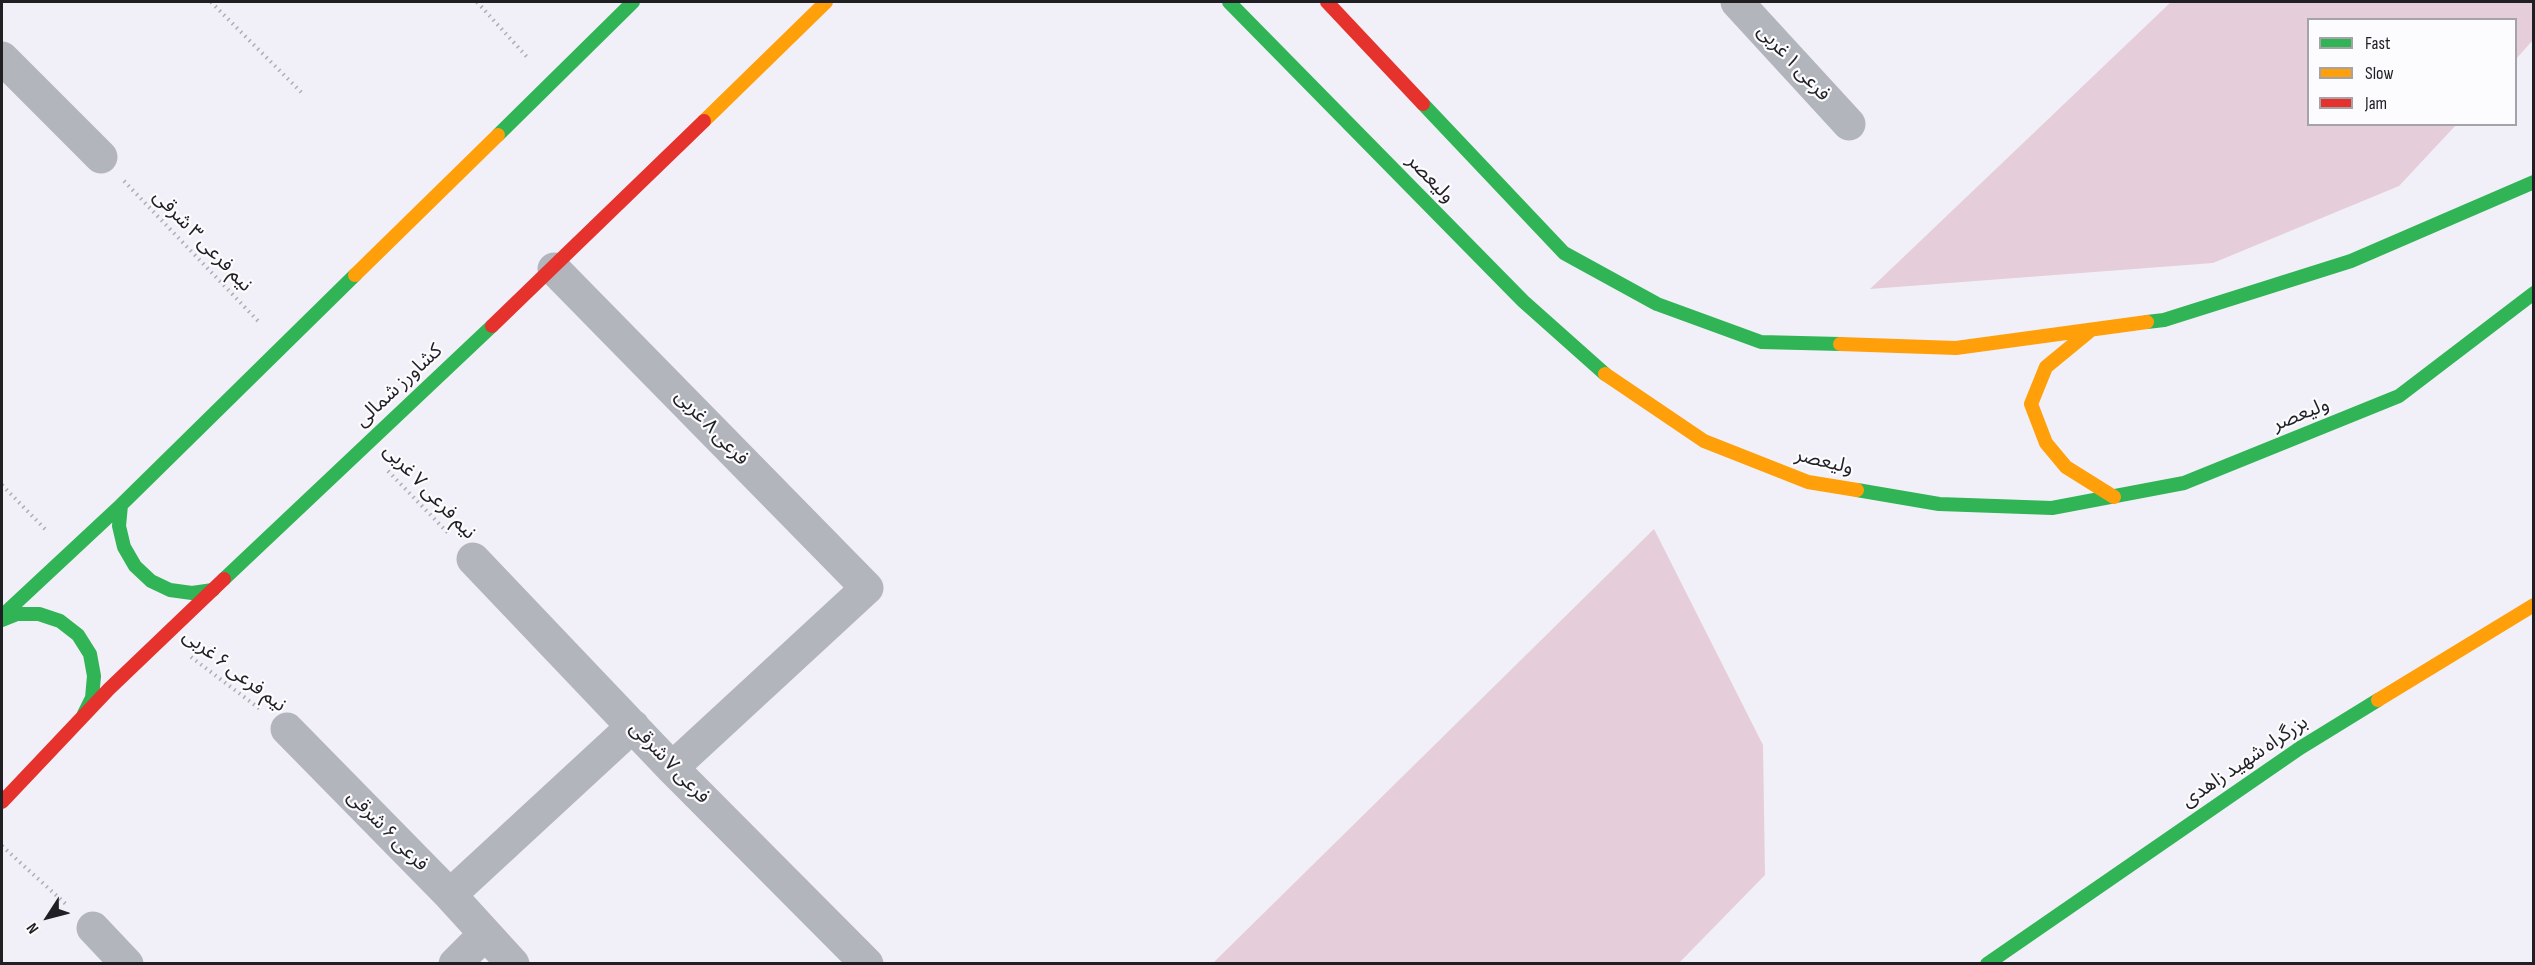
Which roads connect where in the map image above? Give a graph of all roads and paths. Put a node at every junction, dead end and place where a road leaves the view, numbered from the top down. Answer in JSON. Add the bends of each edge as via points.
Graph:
{"nodes":[{"id":1,"x":211,"y":2,"type":"edge"},
{"id":2,"x":477,"y":2,"type":"edge"},
{"id":3,"x":633,"y":2,"type":"edge"},
{"id":4,"x":826,"y":2,"type":"edge"},
{"id":5,"x":1229,"y":2,"type":"edge"},
{"id":6,"x":1327,"y":2,"type":"edge"},
{"id":7,"x":1737,"y":2,"type":"edge"},
{"id":8,"x":2,"y":58,"type":"edge"},
{"id":9,"x":550,"y":83,"type":"junction"},
{"id":10,"x":302,"y":93,"type":"dead end"},
{"id":11,"x":1849,"y":124,"type":"dead end"},
{"id":12,"x":101,"y":157,"type":"joint"},
{"id":13,"x":2534,"y":182,"type":"edge"},
{"id":14,"x":554,"y":268,"type":"junction"},
{"id":15,"x":2534,"y":293,"type":"edge"},
{"id":16,"x":2091,"y":330,"type":"junction"},
{"id":17,"x":282,"y":346,"type":"junction"},
{"id":18,"x":363,"y":446,"type":"junction"},
{"id":19,"x":2,"y":485,"type":"edge"},
{"id":20,"x":2114,"y":497,"type":"junction"},
{"id":21,"x":121,"y":505,"type":"junction"},
{"id":22,"x":69,"y":553,"type":"junction"},
{"id":23,"x":473,"y":559,"type":"joint"},
{"id":24,"x":213,"y":590,"type":"junction"},
{"id":25,"x":2534,"y":605,"type":"edge"},
{"id":26,"x":2,"y":618,"type":"edge"},
{"id":27,"x":164,"y":637,"type":"junction"},
{"id":28,"x":81,"y":718,"type":"junction"},
{"id":29,"x":633,"y":726,"type":"junction"},
{"id":30,"x":287,"y":729,"type":"joint"},
{"id":31,"x":672,"y":768,"type":"junction"},
{"id":32,"x":2,"y":802,"type":"edge"},
{"id":33,"x":2,"y":846,"type":"edge"},
{"id":34,"x":450,"y":894,"type":"junction"},
{"id":35,"x":93,"y":928,"type":"joint"},
{"id":36,"x":485,"y":934,"type":"junction"},
{"id":37,"x":2020,"y":939,"type":"junction"},
{"id":38,"x":126,"y":963,"type":"edge"},
{"id":39,"x":455,"y":963,"type":"edge"},
{"id":40,"x":513,"y":963,"type":"edge"},
{"id":41,"x":867,"y":963,"type":"edge"},
{"id":42,"x":1987,"y":963,"type":"edge"},
{"id":43,"x":2002,"y":963,"type":"edge"}],
"edges":[{"from":1,"to":10,"type":"path"},
{"from":2,"to":9,"type":"path"},
{"from":3,"to":9,"type":"main road"},
{"from":4,"to":14,"type":"main road","name":"کشاورز شمالی"},
{"from":5,"to":20,"type":"main road","name":"ولیعصر","via":[[1523,301],[1608,377],[1704,441],[1808,482],[1939,504],[2052,508]]},
{"from":6,"to":16,"type":"main road","via":[[1564,253],[1657,304],[1761,342],[1956,348]]},
{"from":7,"to":11,"type":"street","name":"فرعی ۱ غربی"},
{"from":8,"to":12,"type":"street"},
{"from":9,"to":17,"type":"main road"},
{"from":12,"to":17,"type":"path","name":"نیم فرعی ۳ شرقی"},
{"from":13,"to":16,"type":"main road","via":[[2351,261],[2164,320]]},
{"from":14,"to":18,"type":"main road","name":"کشاورز شمالی"},
{"from":14,"to":31,"type":"street","name":"فرعی ۸ غربی","via":[[867,588]]},
{"from":15,"to":20,"type":"main road","name":"ولیعصر","via":[[2399,396],[2184,483]]},
{"from":16,"to":20,"type":"main road","via":[[2046,367],[2031,404],[2046,443],[2066,466]]},
{"from":17,"to":21,"type":"main road"},
{"from":18,"to":23,"type":"path","name":"نیم فرعی ۷ غربی"},
{"from":18,"to":24,"type":"main road","name":"کشاورز شمالی"},
{"from":19,"to":22,"type":"path"},
{"from":21,"to":22,"type":"main road"},
{"from":21,"to":24,"type":"main road","via":[[119,526],[124,547],[143,574],[170,590]]},
{"from":22,"to":26,"type":"main road"},
{"from":23,"to":29,"type":"street","name":"فرعی ۷ شرقی"},
{"from":24,"to":27,"type":"main road","name":"کشاورز شمالی"},
{"from":25,"to":37,"type":"main road","name":"بزرگراه شهید زاهدی","via":[[2300,748]]},
{"from":26,"to":28,"type":"main road","via":[[39,614],[60,621],[78,635],[90,654],[94,676],[92,698]]},
{"from":27,"to":28,"type":"main road","name":"کشاورز شمالی"},
{"from":27,"to":30,"type":"path","name":"نیم فرعی ۶ غربی"},
{"from":28,"to":32,"type":"main road","name":"کشاورز شمالی"},
{"from":29,"to":31,"type":"street","name":"فرعی ۷ شرقی"},
{"from":29,"to":34,"type":"street"},
{"from":30,"to":34,"type":"street","name":"فرعی ۶ شرقی"},
{"from":31,"to":41,"type":"street","name":"فرعی ۷ شرقی"},
{"from":33,"to":35,"type":"path"},
{"from":34,"to":36,"type":"street","name":"فرعی ۶ شرقی"},
{"from":35,"to":38,"type":"street"},
{"from":36,"to":39,"type":"street"},
{"from":36,"to":40,"type":"street","name":"فرعی ۶ شرقی"},
{"from":37,"to":42,"type":"main road","name":"بزرگراه شهید زاهدی"},
{"from":37,"to":43,"type":"main road"}]}
